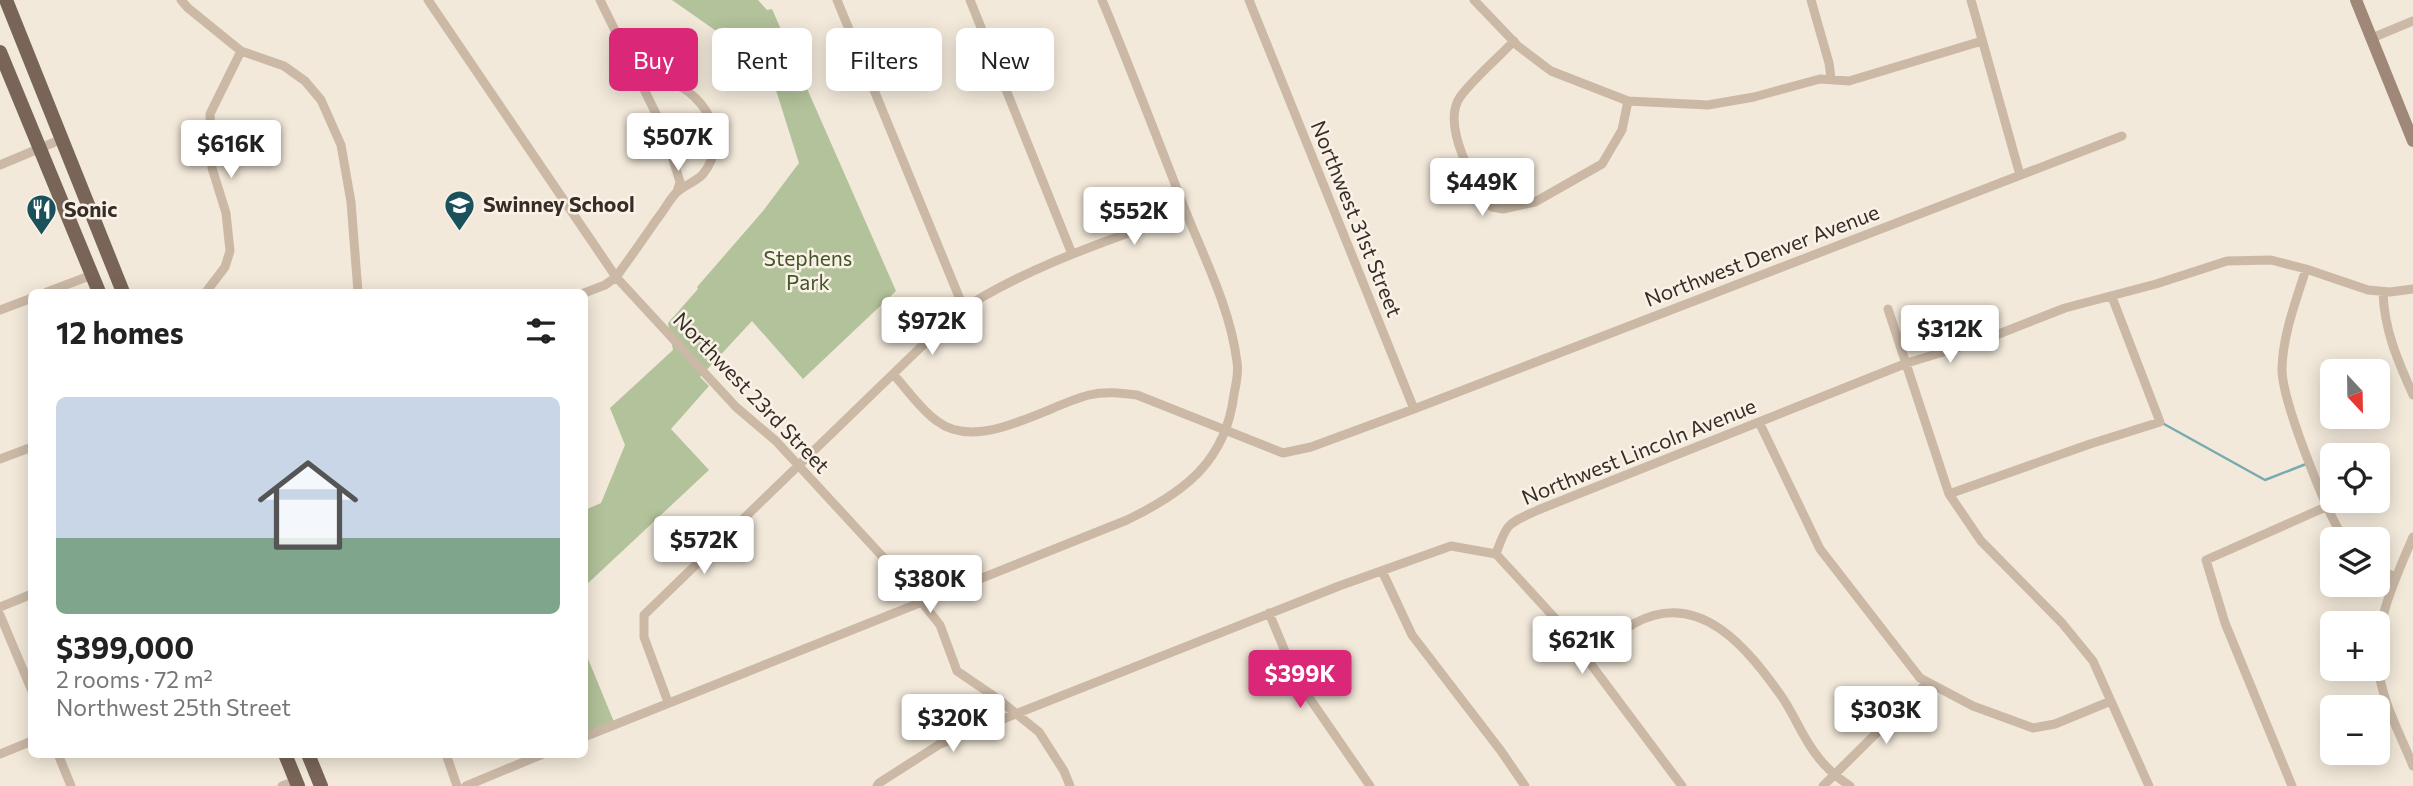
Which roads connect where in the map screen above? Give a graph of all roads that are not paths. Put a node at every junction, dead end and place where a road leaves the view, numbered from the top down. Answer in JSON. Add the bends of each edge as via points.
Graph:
{"nodes":[{"id":1,"x":6,"y":0,"type":"edge"},
{"id":2,"x":181,"y":0,"type":"edge"},
{"id":3,"x":428,"y":0,"type":"edge"},
{"id":4,"x":600,"y":0,"type":"edge"},
{"id":5,"x":837,"y":0,"type":"edge"},
{"id":6,"x":970,"y":0,"type":"edge"},
{"id":7,"x":1102,"y":0,"type":"edge"},
{"id":8,"x":1249,"y":0,"type":"edge"},
{"id":9,"x":1474,"y":0,"type":"edge"},
{"id":10,"x":1811,"y":0,"type":"edge"},
{"id":11,"x":1971,"y":0,"type":"edge"},
{"id":12,"x":2356,"y":0,"type":"edge"},
{"id":13,"x":2413,"y":21,"type":"edge"},
{"id":14,"x":614,"y":28,"type":"edge"},
{"id":15,"x":2372,"y":38,"type":"junction"},
{"id":16,"x":1514,"y":41,"type":"junction"},
{"id":17,"x":1982,"y":41,"type":"junction"},
{"id":18,"x":242,"y":51,"type":"junction"},
{"id":19,"x":0,"y":52,"type":"edge"},
{"id":20,"x":1831,"y":78,"type":"junction"},
{"id":21,"x":646,"y":91,"type":"edge"},
{"id":22,"x":688,"y":91,"type":"edge"},
{"id":23,"x":1629,"y":101,"type":"junction"},
{"id":24,"x":2122,"y":136,"type":"dead end"},
{"id":25,"x":62,"y":139,"type":"junction"},
{"id":26,"x":2413,"y":141,"type":"edge"},
{"id":27,"x":41,"y":148,"type":"junction"},
{"id":28,"x":0,"y":165,"type":"edge"},
{"id":29,"x":2020,"y":175,"type":"junction"},
{"id":30,"x":677,"y":192,"type":"junction"},
{"id":31,"x":1186,"y":212,"type":"junction"},
{"id":32,"x":1072,"y":254,"type":"junction"},
{"id":33,"x":2306,"y":269,"type":"junction"},
{"id":34,"x":92,"y":275,"type":"junction"},
{"id":35,"x":616,"y":277,"type":"junction"},
{"id":36,"x":55,"y":289,"type":"edge"},
{"id":37,"x":98,"y":289,"type":"edge"},
{"id":38,"x":122,"y":289,"type":"edge"},
{"id":39,"x":208,"y":289,"type":"edge"},
{"id":40,"x":358,"y":289,"type":"edge"},
{"id":41,"x":2413,"y":289,"type":"edge"},
{"id":42,"x":588,"y":291,"type":"edge"},
{"id":43,"x":2383,"y":292,"type":"junction"},
{"id":44,"x":2112,"y":297,"type":"junction"},
{"id":45,"x":28,"y":300,"type":"edge"},
{"id":46,"x":964,"y":309,"type":"junction"},
{"id":47,"x":1888,"y":309,"type":"dead end"},
{"id":48,"x":0,"y":310,"type":"edge"},
{"id":49,"x":1907,"y":363,"type":"junction"},
{"id":50,"x":892,"y":374,"type":"junction"},
{"id":51,"x":2413,"y":395,"type":"edge"},
{"id":52,"x":1415,"y":410,"type":"junction"},
{"id":53,"x":1759,"y":422,"type":"junction"},
{"id":54,"x":1225,"y":432,"type":"junction"},
{"id":55,"x":28,"y":448,"type":"edge"},
{"id":56,"x":0,"y":459,"type":"edge"},
{"id":57,"x":798,"y":466,"type":"junction"},
{"id":58,"x":2320,"y":485,"type":"edge"},
{"id":59,"x":1950,"y":494,"type":"junction"},
{"id":60,"x":2320,"y":510,"type":"edge"},
{"id":61,"x":2413,"y":537,"type":"edge"},
{"id":62,"x":1496,"y":554,"type":"junction"},
{"id":63,"x":1382,"y":571,"type":"junction"},
{"id":64,"x":2390,"y":575,"type":"edge"},
{"id":65,"x":2396,"y":578,"type":"junction"},
{"id":66,"x":28,"y":596,"type":"edge"},
{"id":67,"x":922,"y":602,"type":"junction"},
{"id":68,"x":0,"y":607,"type":"edge"},
{"id":69,"x":1269,"y":613,"type":"junction"},
{"id":70,"x":0,"y":615,"type":"edge"},
{"id":71,"x":1589,"y":661,"type":"junction"},
{"id":72,"x":28,"y":682,"type":"edge"},
{"id":73,"x":1927,"y":683,"type":"junction"},
{"id":74,"x":2111,"y":701,"type":"junction"},
{"id":75,"x":668,"y":702,"type":"junction"},
{"id":76,"x":1016,"y":713,"type":"junction"},
{"id":77,"x":588,"y":735,"type":"edge"},
{"id":78,"x":28,"y":743,"type":"edge"},
{"id":79,"x":0,"y":754,"type":"edge"},
{"id":80,"x":60,"y":758,"type":"edge"},
{"id":81,"x":286,"y":758,"type":"edge"},
{"id":82,"x":310,"y":758,"type":"edge"},
{"id":83,"x":447,"y":758,"type":"edge"},
{"id":84,"x":533,"y":758,"type":"edge"},
{"id":85,"x":2413,"y":766,"type":"edge"},
{"id":86,"x":1835,"y":776,"type":"junction"},
{"id":87,"x":292,"y":784,"type":"edge"},
{"id":88,"x":71,"y":786,"type":"edge"},
{"id":89,"x":321,"y":786,"type":"edge"},
{"id":90,"x":457,"y":786,"type":"edge"},
{"id":91,"x":466,"y":786,"type":"edge"},
{"id":92,"x":877,"y":786,"type":"edge"},
{"id":93,"x":1070,"y":786,"type":"edge"},
{"id":94,"x":1370,"y":786,"type":"edge"},
{"id":95,"x":1525,"y":786,"type":"edge"},
{"id":96,"x":1682,"y":786,"type":"edge"},
{"id":97,"x":1823,"y":786,"type":"edge"},
{"id":98,"x":1850,"y":786,"type":"edge"},
{"id":99,"x":2149,"y":786,"type":"edge"},
{"id":100,"x":2292,"y":786,"type":"edge"}],
"edges":[{"from":1,"to":25,"type":"main road"},
{"from":2,"to":18,"type":"street"},
{"from":3,"to":35,"type":"street","name":"Northwest 23rd Street"},
{"from":4,"to":14,"type":"street"},
{"from":5,"to":46,"type":"street"},
{"from":6,"to":32,"type":"street"},
{"from":7,"to":31,"type":"street"},
{"from":8,"to":52,"type":"street","name":"Northwest 31st Street"},
{"from":9,"to":16,"type":"street"},
{"from":10,"to":20,"type":"street"},
{"from":11,"to":17,"type":"street"},
{"from":12,"to":15,"type":"main road"},
{"from":13,"to":15,"type":"street"},
{"from":15,"to":26,"type":"main road"},
{"from":16,"to":23,"type":"street","via":[[1551,71]]},
{"from":16,"to":23,"type":"street","via":[[1460,97],[1454,110],[1462,157],[1492,207],[1535,202],[1602,164],[1622,130]]},
{"from":17,"to":20,"type":"street","via":[[1849,81]]},
{"from":17,"to":29,"type":"street"},
{"from":18,"to":39,"type":"street","via":[[210,114],[212,168],[226,213],[230,251],[225,267]]},
{"from":18,"to":40,"type":"street","via":[[284,66],[321,100],[341,145]]},
{"from":19,"to":27,"type":"main road"},
{"from":20,"to":23,"type":"street","via":[[1708,105]]},
{"from":21,"to":30,"type":"street","via":[[677,166]]},
{"from":22,"to":30,"type":"street","via":[[712,122],[713,153],[703,175]]},
{"from":24,"to":29,"type":"street","name":"Northwest Denver Avenue"},
{"from":25,"to":27,"type":"street"},
{"from":25,"to":38,"type":"main road"},
{"from":27,"to":28,"type":"street"},
{"from":27,"to":34,"type":"main road"},
{"from":29,"to":52,"type":"street","name":"Northwest Denver Avenue"},
{"from":30,"to":35,"type":"street"},
{"from":31,"to":32,"type":"street"},
{"from":31,"to":54,"type":"street","via":[[1223,304],[1238,364]]},
{"from":32,"to":46,"type":"street","via":[[993,289]]},
{"from":33,"to":43,"type":"street","name":"Northwest Lincoln Avenue"},
{"from":33,"to":44,"type":"street","name":"Northwest Lincoln Avenue","via":[[2271,260],[2227,261]]},
{"from":33,"to":58,"type":"street","via":[[2287,329],[2281,369],[2290,408]]},
{"from":34,"to":36,"type":"street"},
{"from":34,"to":37,"type":"main road"},
{"from":35,"to":42,"type":"street"},
{"from":35,"to":57,"type":"street","name":"Northwest 23rd Street","via":[[736,407]]},
{"from":41,"to":43,"type":"street","name":"Northwest Lincoln Avenue"},
{"from":43,"to":51,"type":"street","via":[[2391,344]]},
{"from":44,"to":49,"type":"street","name":"Northwest Lincoln Avenue"},
{"from":44,"to":59,"type":"street","via":[[2160,422]]},
{"from":45,"to":48,"type":"street"},
{"from":46,"to":50,"type":"street"},
{"from":47,"to":49,"type":"street"},
{"from":49,"to":53,"type":"street","name":"Northwest Lincoln Avenue"},
{"from":49,"to":59,"type":"street"},
{"from":50,"to":54,"type":"street","via":[[937,422],[972,433],[1090,395],[1114,392],[1137,395]]},
{"from":50,"to":57,"type":"street"},
{"from":52,"to":54,"type":"street","via":[[1283,453]]},
{"from":53,"to":62,"type":"street","name":"Northwest Lincoln Avenue","via":[[1509,523]]},
{"from":53,"to":73,"type":"street","via":[[1820,549]]},
{"from":54,"to":67,"type":"street","via":[[1214,457],[1155,507]]},
{"from":55,"to":56,"type":"street"},
{"from":57,"to":67,"type":"street","name":"Northwest 23rd Street"},
{"from":57,"to":75,"type":"street","via":[[644,615],[644,637]]},
{"from":59,"to":74,"type":"street","via":[[1981,541],[2093,661]]},
{"from":60,"to":100,"type":"street","via":[[2206,560],[2225,623]]},
{"from":61,"to":65,"type":"street"},
{"from":62,"to":63,"type":"street","via":[[1451,547]]},
{"from":62,"to":71,"type":"street"},
{"from":63,"to":69,"type":"street"},
{"from":63,"to":95,"type":"street","via":[[1412,635]]},
{"from":64,"to":65,"type":"street"},
{"from":65,"to":85,"type":"street","via":[[2384,610],[2379,673]]},
{"from":66,"to":68,"type":"street"},
{"from":67,"to":75,"type":"street"},
{"from":67,"to":76,"type":"street","name":"Northwest 23rd Street","via":[[940,625],[957,671]]},
{"from":69,"to":76,"type":"street"},
{"from":69,"to":94,"type":"street","via":[[1297,680]]},
{"from":70,"to":72,"type":"street"},
{"from":71,"to":86,"type":"street","via":[[1634,624],[1659,614],[1677,612],[1707,621],[1735,639]]},
{"from":71,"to":96,"type":"street"},
{"from":73,"to":74,"type":"street","via":[[2033,728]]},
{"from":73,"to":86,"type":"street"},
{"from":74,"to":99,"type":"street"},
{"from":75,"to":77,"type":"street"},
{"from":76,"to":92,"type":"street","via":[[940,744]]},
{"from":76,"to":93,"type":"street","name":"Northwest 23rd Street","via":[[1039,732]]},
{"from":78,"to":79,"type":"street"},
{"from":80,"to":88,"type":"street"},
{"from":81,"to":87,"type":"main road"},
{"from":82,"to":89,"type":"main road"},
{"from":83,"to":90,"type":"street"},
{"from":84,"to":91,"type":"street"},
{"from":86,"to":97,"type":"street"},
{"from":86,"to":98,"type":"street"}]}
